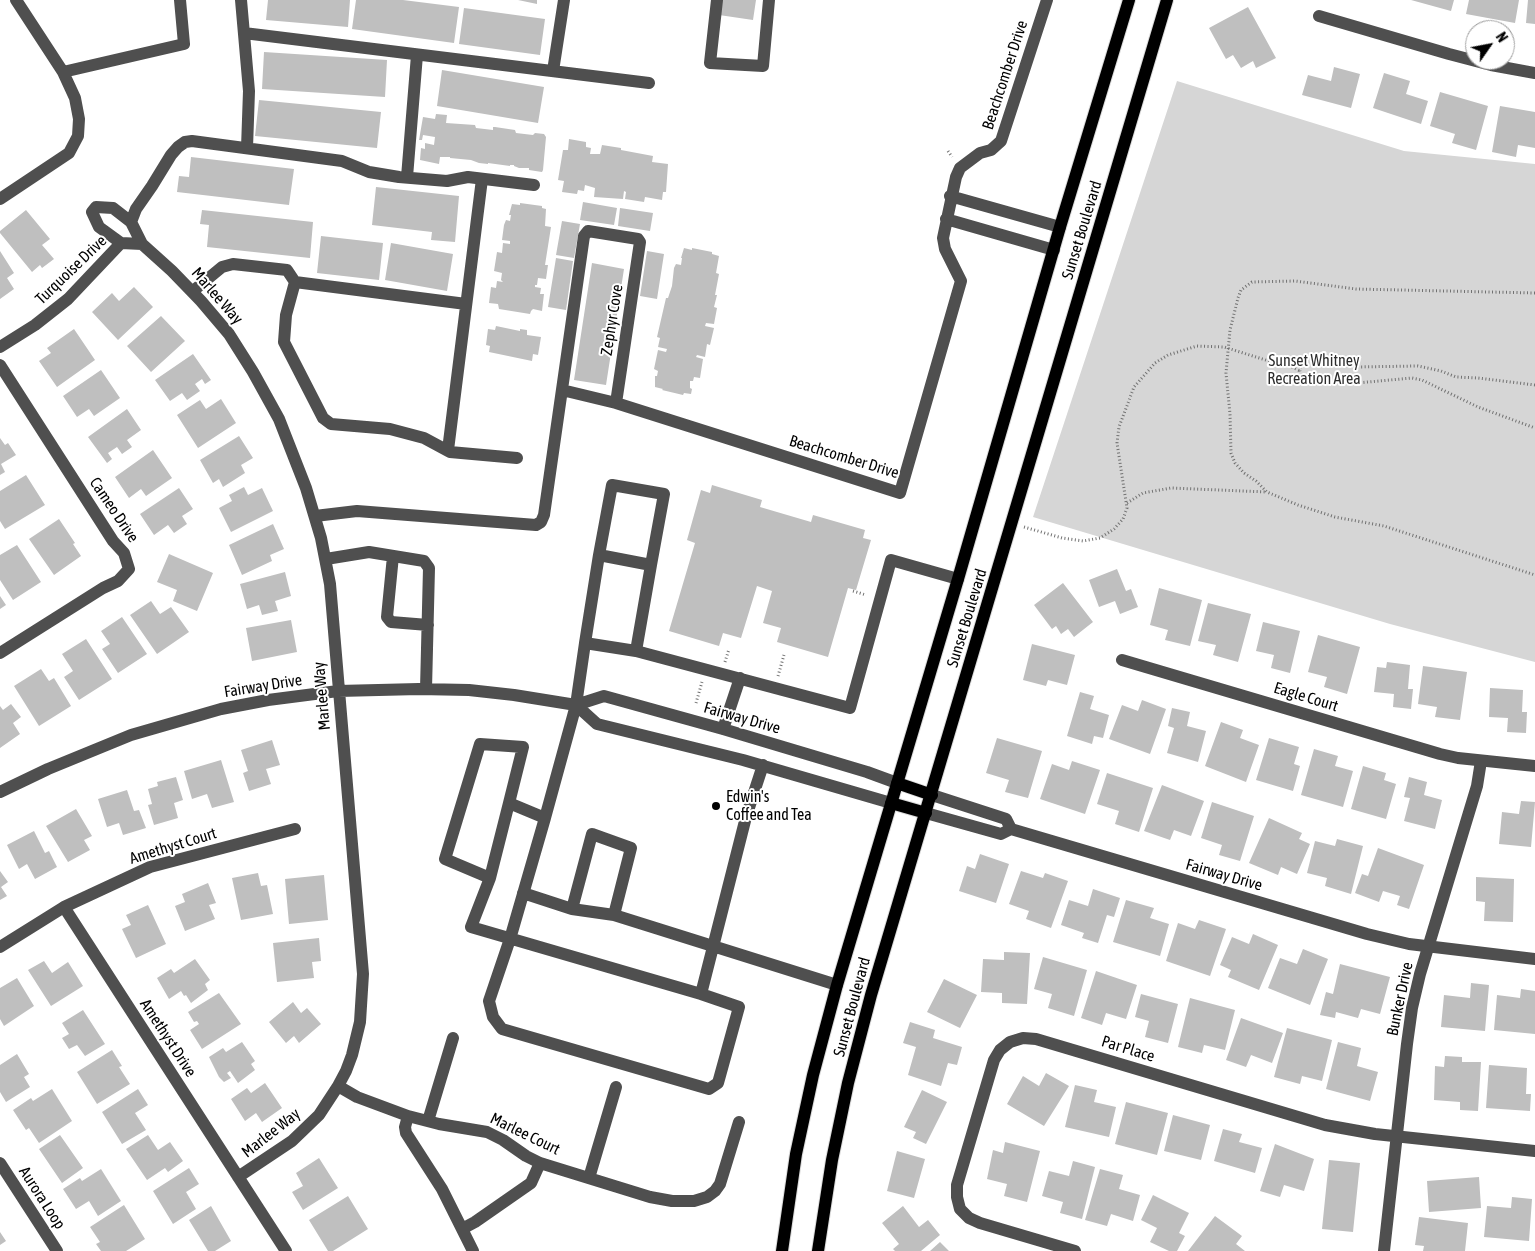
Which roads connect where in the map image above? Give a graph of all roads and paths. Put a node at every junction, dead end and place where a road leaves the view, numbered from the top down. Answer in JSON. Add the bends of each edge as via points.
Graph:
{"nodes":[{"id":1,"x":16,"y":0,"type":"edge"},
{"id":2,"x":180,"y":0,"type":"edge"},
{"id":3,"x":240,"y":0,"type":"edge"},
{"id":4,"x":564,"y":0,"type":"edge"},
{"id":5,"x":717,"y":0,"type":"edge"},
{"id":6,"x":768,"y":0,"type":"edge"},
{"id":7,"x":1047,"y":0,"type":"edge"},
{"id":8,"x":1128,"y":0,"type":"edge"},
{"id":9,"x":1167,"y":0,"type":"edge"},
{"id":10,"x":1320,"y":16,"type":"dead end"},
{"id":11,"x":244,"y":33,"type":"junction"},
{"id":12,"x":417,"y":55,"type":"junction"},
{"id":13,"x":553,"y":71,"type":"junction"},
{"id":14,"x":63,"y":72,"type":"junction"},
{"id":15,"x":1535,"y":73,"type":"edge"},
{"id":16,"x":649,"y":83,"type":"dead end"},
{"id":17,"x":247,"y":148,"type":"junction"},
{"id":18,"x":407,"y":177,"type":"junction"},
{"id":19,"x":482,"y":179,"type":"junction"},
{"id":20,"x":534,"y":185,"type":"dead end"},
{"id":21,"x":950,"y":196,"type":"junction"},
{"id":22,"x":0,"y":199,"type":"edge"},
{"id":23,"x":946,"y":219,"type":"junction"},
{"id":24,"x":131,"y":222,"type":"junction"},
{"id":25,"x":1060,"y":227,"type":"junction"},
{"id":26,"x":121,"y":244,"type":"junction"},
{"id":27,"x":142,"y":244,"type":"junction"},
{"id":28,"x":1054,"y":250,"type":"junction"},
{"id":29,"x":295,"y":282,"type":"junction"},
{"id":30,"x":193,"y":291,"type":"junction"},
{"id":31,"x":1535,"y":293,"type":"edge"},
{"id":32,"x":466,"y":304,"type":"junction"},
{"id":33,"x":0,"y":347,"type":"edge"},
{"id":34,"x":1228,"y":348,"type":"junction"},
{"id":35,"x":0,"y":365,"type":"edge"},
{"id":36,"x":1300,"y":371,"type":"junction"},
{"id":37,"x":1535,"y":385,"type":"edge"},
{"id":38,"x":562,"y":390,"type":"junction"},
{"id":39,"x":616,"y":403,"type":"junction"},
{"id":40,"x":1535,"y":428,"type":"edge"},
{"id":41,"x":448,"y":450,"type":"junction"},
{"id":42,"x":517,"y":458,"type":"dead end"},
{"id":43,"x":1267,"y":492,"type":"junction"},
{"id":44,"x":1126,"y":504,"type":"junction"},
{"id":45,"x":315,"y":516,"type":"junction"},
{"id":46,"x":1012,"y":522,"type":"junction"},
{"id":47,"x":599,"y":555,"type":"junction"},
{"id":48,"x":393,"y":556,"type":"junction"},
{"id":49,"x":326,"y":559,"type":"junction"},
{"id":50,"x":651,"y":565,"type":"junction"},
{"id":51,"x":1535,"y":575,"type":"edge"},
{"id":52,"x":958,"y":579,"type":"junction"},
{"id":53,"x":428,"y":625,"type":"junction"},
{"id":54,"x":585,"y":643,"type":"junction"},
{"id":55,"x":636,"y":651,"type":"junction"},
{"id":56,"x":0,"y":653,"type":"edge"},
{"id":57,"x":784,"y":655,"type":"dead end"},
{"id":58,"x":1122,"y":660,"type":"dead end"},
{"id":59,"x":740,"y":678,"type":"junction"},
{"id":60,"x":774,"y":687,"type":"junction"},
{"id":61,"x":426,"y":689,"type":"junction"},
{"id":62,"x":338,"y":691,"type":"junction"},
{"id":63,"x":700,"y":691,"type":"dead end"},
{"id":64,"x":696,"y":703,"type":"dead end"},
{"id":65,"x":576,"y":704,"type":"junction"},
{"id":66,"x":724,"y":729,"type":"junction"},
{"id":67,"x":1481,"y":761,"type":"junction"},
{"id":68,"x":763,"y":766,"type":"junction"},
{"id":69,"x":1535,"y":766,"type":"edge"},
{"id":70,"x":897,"y":783,"type":"junction"},
{"id":71,"x":0,"y":792,"type":"edge"},
{"id":72,"x":932,"y":795,"type":"junction"},
{"id":73,"x":510,"y":803,"type":"junction"},
{"id":74,"x":891,"y":803,"type":"junction"},
{"id":75,"x":926,"y":813,"type":"junction"},
{"id":76,"x":546,"y":818,"type":"junction"},
{"id":77,"x":295,"y":829,"type":"dead end"},
{"id":78,"x":1011,"y":829,"type":"junction"},
{"id":79,"x":490,"y":878,"type":"junction"},
{"id":80,"x":523,"y":893,"type":"junction"},
{"id":81,"x":64,"y":907,"type":"junction"},
{"id":82,"x":572,"y":909,"type":"junction"},
{"id":83,"x":614,"y":915,"type":"junction"},
{"id":84,"x":510,"y":938,"type":"junction"},
{"id":85,"x":713,"y":946,"type":"junction"},
{"id":86,"x":1429,"y":946,"type":"junction"},
{"id":87,"x":0,"y":947,"type":"edge"},
{"id":88,"x":1535,"y":959,"type":"edge"},
{"id":89,"x":837,"y":984,"type":"junction"},
{"id":90,"x":701,"y":994,"type":"junction"},
{"id":91,"x":453,"y":1038,"type":"dead end"},
{"id":92,"x":338,"y":1086,"type":"junction"},
{"id":93,"x":616,"y":1087,"type":"dead end"},
{"id":94,"x":408,"y":1116,"type":"junction"},
{"id":95,"x":428,"y":1121,"type":"junction"},
{"id":96,"x":739,"y":1122,"type":"dead end"},
{"id":97,"x":1396,"y":1137,"type":"junction"},
{"id":98,"x":1535,"y":1151,"type":"edge"},
{"id":99,"x":0,"y":1163,"type":"edge"},
{"id":100,"x":540,"y":1163,"type":"junction"},
{"id":101,"x":238,"y":1177,"type":"junction"},
{"id":102,"x":589,"y":1178,"type":"junction"},
{"id":103,"x":462,"y":1229,"type":"junction"},
{"id":104,"x":57,"y":1251,"type":"edge"},
{"id":105,"x":286,"y":1251,"type":"edge"},
{"id":106,"x":473,"y":1251,"type":"edge"},
{"id":107,"x":782,"y":1251,"type":"edge"},
{"id":108,"x":818,"y":1251,"type":"edge"},
{"id":109,"x":1075,"y":1251,"type":"edge"},
{"id":110,"x":1384,"y":1251,"type":"edge"}],
"edges":[{"from":1,"to":14,"type":"street"},
{"from":2,"to":14,"type":"street","via":[[184,44]]},
{"from":3,"to":11,"type":"street"},
{"from":4,"to":13,"type":"street"},
{"from":5,"to":6,"type":"street","via":[[710,63],[763,66]]},
{"from":7,"to":21,"type":"street","name":"Beachcomber Drive","via":[[1002,141],[960,168]]},
{"from":8,"to":25,"type":"main road","name":"Sunset Boulevard"},
{"from":9,"to":46,"type":"main road","name":"Sunset Boulevard"},
{"from":10,"to":15,"type":"street","via":[[1457,57]]},
{"from":11,"to":12,"type":"street"},
{"from":11,"to":17,"type":"street","via":[[249,91]]},
{"from":12,"to":13,"type":"street"},
{"from":12,"to":18,"type":"street"},
{"from":13,"to":16,"type":"street"},
{"from":14,"to":22,"type":"street","via":[[75,98],[78,136],[69,153]]},
{"from":17,"to":18,"type":"street","via":[[342,162],[369,172]]},
{"from":17,"to":24,"type":"street","via":[[185,142],[178,147],[136,209]]},
{"from":18,"to":19,"type":"street","via":[[447,181],[468,177]]},
{"from":19,"to":20,"type":"street"},
{"from":19,"to":32,"type":"street"},
{"from":21,"to":23,"type":"street","name":"Beachcomber Drive"},
{"from":21,"to":25,"type":"street"},
{"from":23,"to":28,"type":"street"},
{"from":23,"to":39,"type":"street","name":"Beachcomber Drive","via":[[945,249],[961,281],[900,493]]},
{"from":24,"to":26,"type":"street","via":[[113,208],[96,207],[92,212],[98,227]]},
{"from":24,"to":27,"type":"street","name":"Marlee Way"},
{"from":25,"to":28,"type":"main road","name":"Sunset Boulevard"},
{"from":26,"to":27,"type":"street","name":"Turquoise Drive"},
{"from":26,"to":33,"type":"street","name":"Turquoise Drive","via":[[68,299]]},
{"from":27,"to":30,"type":"street","name":"Marlee Way"},
{"from":28,"to":52,"type":"main road","name":"Sunset Boulevard"},
{"from":29,"to":30,"type":"street","via":[[287,270],[233,264],[222,267]]},
{"from":29,"to":32,"type":"street"},
{"from":29,"to":41,"type":"street","via":[[286,315],[284,342],[323,418],[331,424],[390,429],[424,438]]},
{"from":30,"to":45,"type":"street","name":"Marlee Way","via":[[229,334],[267,395],[288,439]]},
{"from":31,"to":34,"type":"path","via":[[1356,289],[1295,281],[1252,282],[1241,290]]},
{"from":32,"to":41,"type":"street"},
{"from":34,"to":36,"type":"path"},
{"from":34,"to":43,"type":"path","via":[[1226,373],[1231,453],[1244,473]]},
{"from":34,"to":44,"type":"path","via":[[1197,346],[1168,355],[1155,363],[1134,387],[1117,444]]},
{"from":35,"to":56,"type":"street","name":"Cameo Drive","via":[[113,541],[124,553],[129,569],[118,581]]},
{"from":36,"to":37,"type":"path","via":[[1306,360],[1314,358],[1355,366],[1418,366],[1456,377]]},
{"from":36,"to":40,"type":"path","via":[[1309,382],[1422,380],[1478,407]]},
{"from":38,"to":39,"type":"street","name":"Beachcomber Drive"},
{"from":38,"to":39,"type":"street","name":"Zephyr Cove","via":[[584,236],[588,231],[638,239]]},
{"from":38,"to":45,"type":"street","via":[[541,522],[357,511]]},
{"from":41,"to":42,"type":"street"},
{"from":43,"to":44,"type":"path","via":[[1171,488],[1143,493]]},
{"from":43,"to":51,"type":"path","via":[[1335,517],[1392,528]]},
{"from":44,"to":46,"type":"path","via":[[1123,519],[1114,529],[1100,538],[1083,541]]},
{"from":45,"to":49,"type":"street","name":"Marlee Way"},
{"from":46,"to":72,"type":"main road","name":"Sunset Boulevard"},
{"from":47,"to":50,"type":"street"},
{"from":47,"to":50,"type":"street","via":[[612,484],[664,494]]},
{"from":47,"to":54,"type":"street"},
{"from":48,"to":49,"type":"street","via":[[369,552]]},
{"from":48,"to":53,"type":"street","via":[[424,561],[428,568]]},
{"from":48,"to":53,"type":"street","via":[[387,617],[391,622]]},
{"from":49,"to":62,"type":"street","name":"Marlee Way"},
{"from":50,"to":55,"type":"street"},
{"from":52,"to":60,"type":"street","via":[[891,560],[850,708]]},
{"from":52,"to":70,"type":"main road","name":"Sunset Boulevard"},
{"from":53,"to":61,"type":"street"},
{"from":54,"to":55,"type":"street"},
{"from":54,"to":65,"type":"street"},
{"from":55,"to":59,"type":"street"},
{"from":57,"to":60,"type":"path"},
{"from":58,"to":67,"type":"street","name":"Eagle Court","via":[[1440,754]]},
{"from":59,"to":60,"type":"street"},
{"from":59,"to":66,"type":"street"},
{"from":61,"to":62,"type":"street","name":"Fairway Drive"},
{"from":61,"to":65,"type":"street","name":"Fairway Drive","via":[[514,694]]},
{"from":62,"to":71,"type":"street","name":"Fairway Drive","via":[[268,700],[173,722],[131,735]]},
{"from":62,"to":92,"type":"street","name":"Marlee Way","via":[[363,992],[357,1037]]},
{"from":63,"to":64,"type":"path"},
{"from":65,"to":66,"type":"street","name":"Fairway Drive","via":[[604,696]]},
{"from":65,"to":68,"type":"street","via":[[598,724]]},
{"from":65,"to":76,"type":"street"},
{"from":66,"to":70,"type":"street","name":"Fairway Drive"},
{"from":67,"to":69,"type":"street","name":"Eagle Court"},
{"from":67,"to":86,"type":"street","name":"Bunker Drive","via":[[1477,786]]},
{"from":68,"to":74,"type":"street"},
{"from":68,"to":85,"type":"street","via":[[746,817]]},
{"from":70,"to":72,"type":"main road"},
{"from":70,"to":74,"type":"main road","name":"Sunset Boulevard"},
{"from":72,"to":75,"type":"main road","name":"Sunset Boulevard"},
{"from":72,"to":78,"type":"street","name":"Fairway Drive","via":[[1006,819]]},
{"from":73,"to":76,"type":"street"},
{"from":73,"to":79,"type":"street"},
{"from":73,"to":79,"type":"street","via":[[523,747],[480,744],[446,859]]},
{"from":74,"to":75,"type":"main road"},
{"from":74,"to":89,"type":"main road","name":"Sunset Boulevard"},
{"from":75,"to":78,"type":"street","name":"Fairway Drive","via":[[1001,834]]},
{"from":75,"to":108,"type":"main road","name":"Sunset Boulevard","via":[[848,1083]]},
{"from":76,"to":80,"type":"street"},
{"from":77,"to":81,"type":"street","name":"Amethyst Court","via":[[150,867]]},
{"from":78,"to":86,"type":"street","name":"Fairway Drive","via":[[1367,934]]},
{"from":79,"to":84,"type":"street","via":[[471,927]]},
{"from":80,"to":82,"type":"street"},
{"from":80,"to":84,"type":"street"},
{"from":81,"to":87,"type":"street"},
{"from":81,"to":101,"type":"street","name":"Amethyst Drive"},
{"from":82,"to":83,"type":"street"},
{"from":82,"to":83,"type":"street","via":[[592,834],[631,848]]},
{"from":83,"to":85,"type":"street"},
{"from":84,"to":90,"type":"street"},
{"from":84,"to":90,"type":"street","via":[[489,1001],[493,1017],[502,1029],[709,1089],[718,1084],[739,1007]]},
{"from":85,"to":89,"type":"street"},
{"from":85,"to":90,"type":"street"},
{"from":86,"to":88,"type":"street","name":"Fairway Drive"},
{"from":86,"to":97,"type":"street","name":"Bunker Drive","via":[[1412,1008]]},
{"from":89,"to":107,"type":"main road","name":"Sunset Boulevard","via":[[796,1154]]},
{"from":91,"to":95,"type":"street"},
{"from":92,"to":94,"type":"street","name":"Marlee Court"},
{"from":92,"to":101,"type":"street","name":"Marlee Way","via":[[306,1128]]},
{"from":93,"to":102,"type":"street"},
{"from":94,"to":95,"type":"street","name":"Marlee Court"},
{"from":94,"to":103,"type":"street","via":[[406,1133],[442,1189]]},
{"from":95,"to":100,"type":"street","name":"Marlee Court","via":[[487,1132]]},
{"from":96,"to":102,"type":"street","name":"Marlee Court","via":[[720,1184],[707,1197],[672,1201]]},
{"from":97,"to":98,"type":"street","name":"Par Place"},
{"from":97,"to":109,"type":"street","name":"Par Place","via":[[1325,1125],[1036,1039],[1010,1042],[994,1060],[956,1197],[960,1209],[980,1224]]},
{"from":97,"to":110,"type":"street","name":"Bunker Drive"},
{"from":99,"to":104,"type":"street","name":"Aurora Loop"},
{"from":100,"to":102,"type":"street","name":"Marlee Court"},
{"from":100,"to":103,"type":"street","via":[[531,1183]]},
{"from":101,"to":105,"type":"street","name":"Amethyst Drive"},
{"from":103,"to":106,"type":"street"}]}
